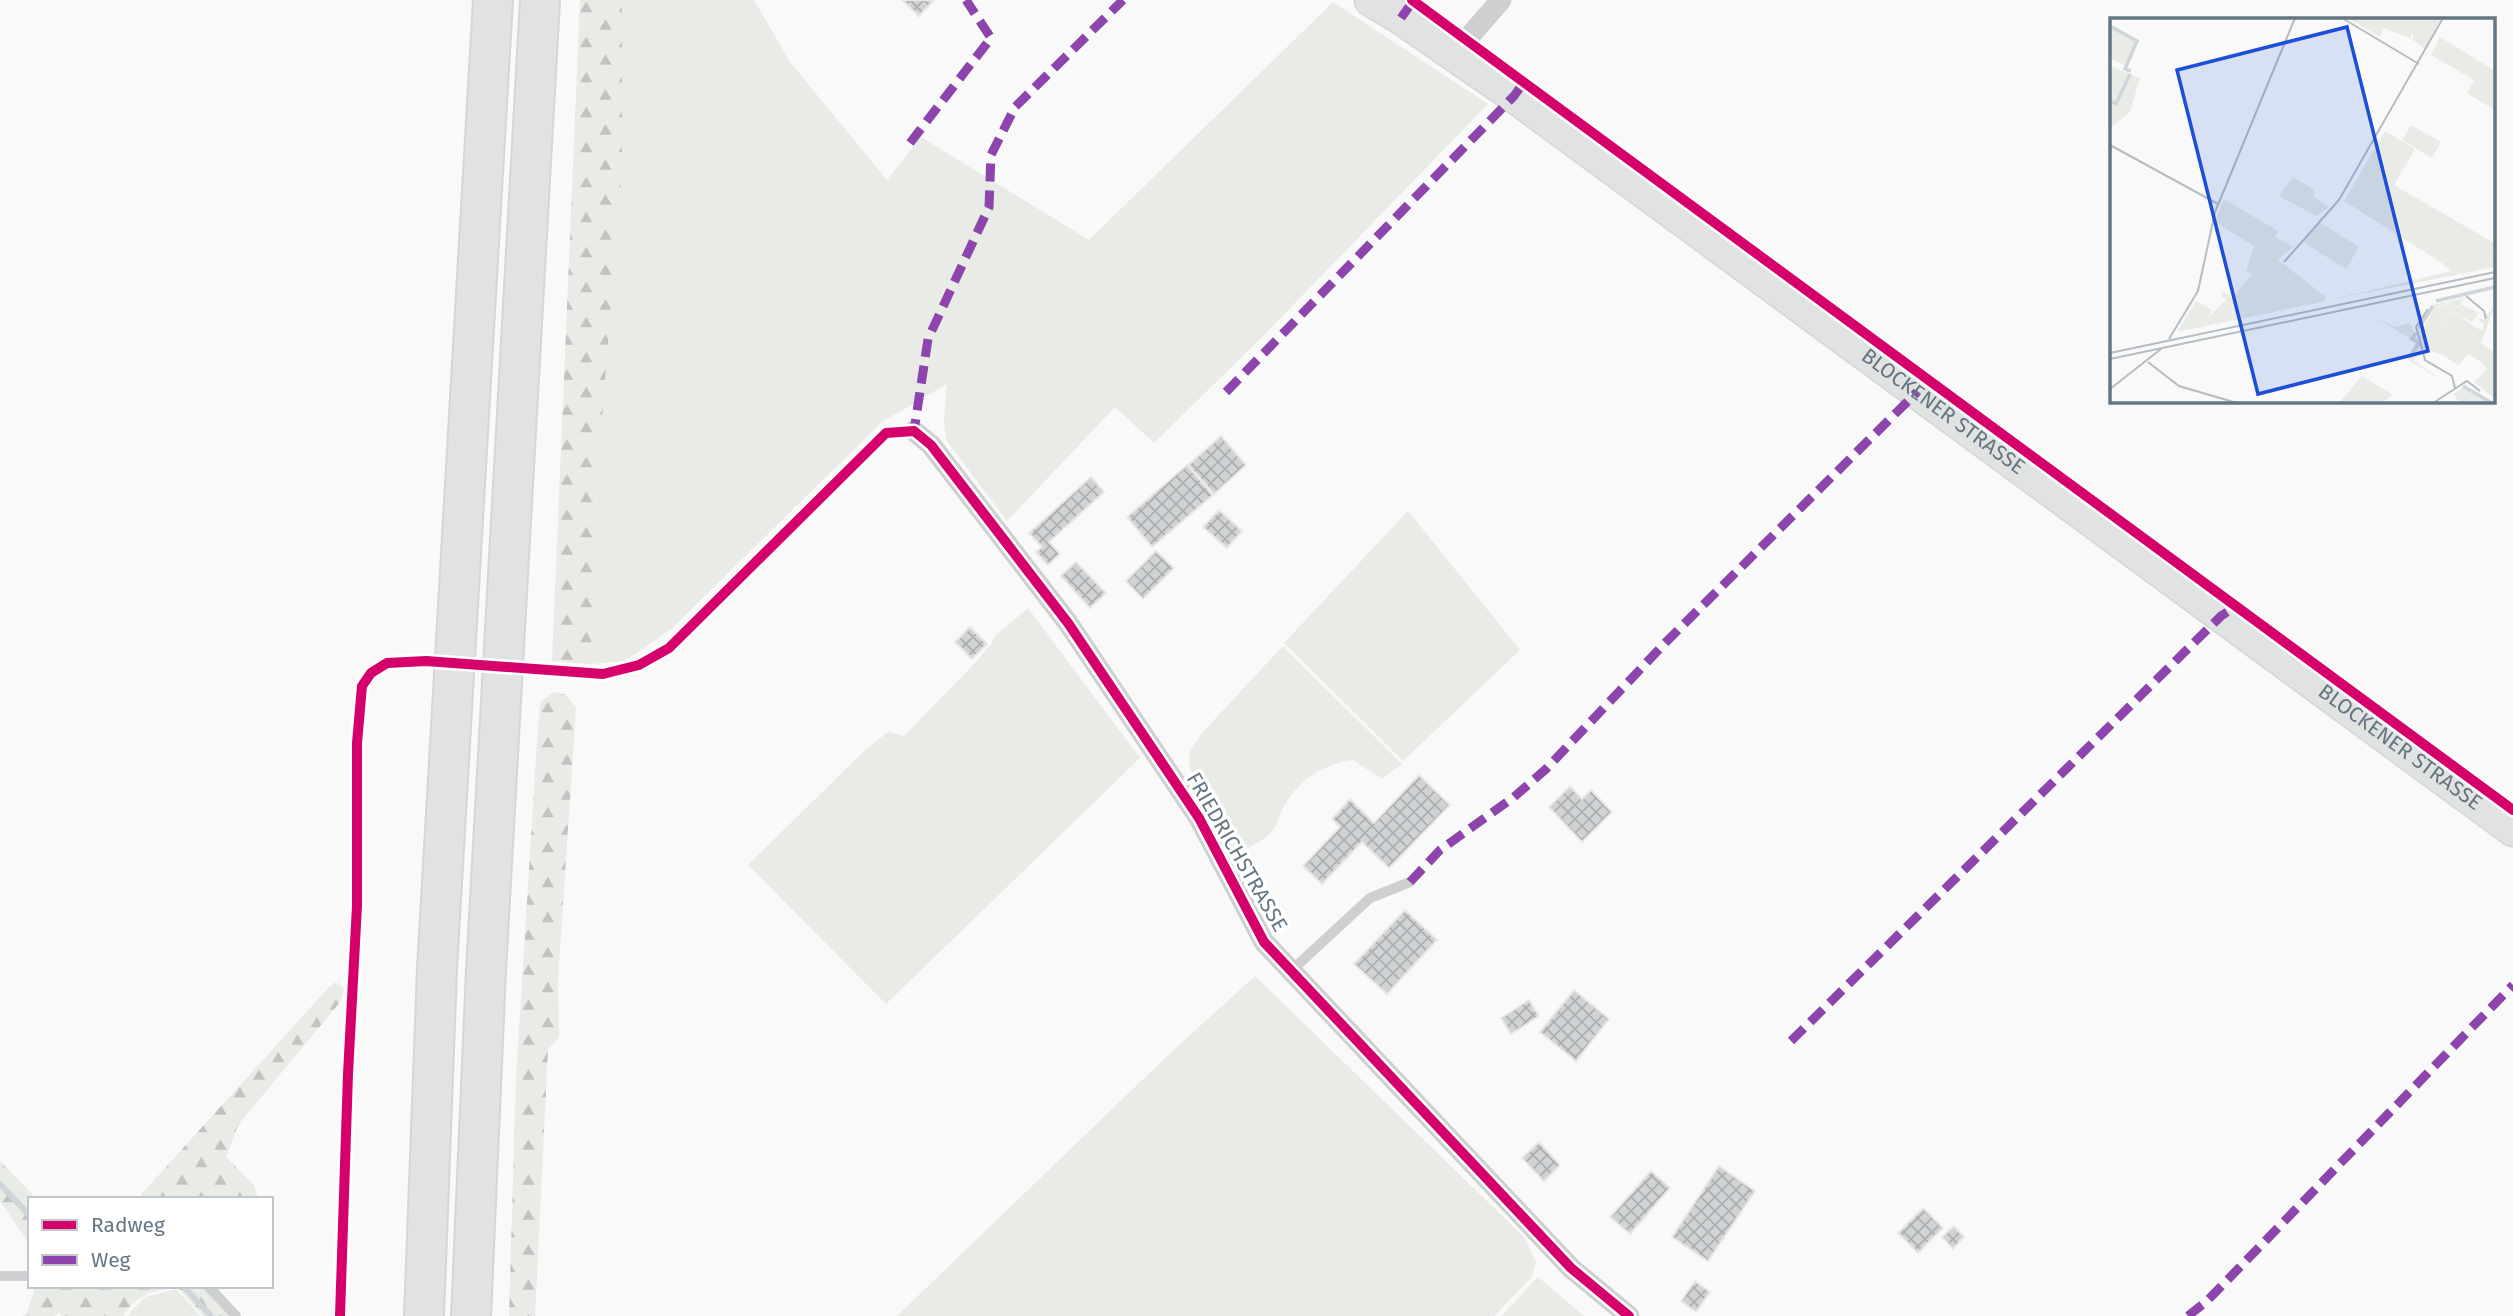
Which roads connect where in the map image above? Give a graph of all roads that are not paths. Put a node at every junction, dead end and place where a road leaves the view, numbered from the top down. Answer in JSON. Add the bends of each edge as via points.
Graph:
{"nodes":[{"id":1,"x":493,"y":0,"type":"edge"},
{"id":2,"x":540,"y":0,"type":"edge"},
{"id":3,"x":1371,"y":0,"type":"edge"},
{"id":4,"x":1502,"y":0,"type":"edge"},
{"id":5,"x":1454,"y":54,"type":"junction"},
{"id":6,"x":914,"y":431,"type":"dead end"},
{"id":7,"x":2513,"y":831,"type":"edge"},
{"id":8,"x":1410,"y":883,"type":"dead end"},
{"id":9,"x":1291,"y":971,"type":"junction"},
{"id":10,"x":0,"y":1276,"type":"edge"},
{"id":11,"x":28,"y":1276,"type":"edge"},
{"id":12,"x":210,"y":1288,"type":"edge"},
{"id":13,"x":236,"y":1316,"type":"edge"},
{"id":14,"x":424,"y":1316,"type":"edge"},
{"id":15,"x":471,"y":1316,"type":"edge"},
{"id":16,"x":1629,"y":1316,"type":"edge"}],
"edges":[{"from":1,"to":14,"type":"highway","via":[[437,955]]},
{"from":2,"to":15,"type":"highway"},
{"from":3,"to":5,"type":"street","name":"BLOCKENER STRASSE"},
{"from":4,"to":5,"type":"street"},
{"from":5,"to":7,"type":"street","name":"BLOCKENER STRASSE"},
{"from":6,"to":9,"type":"street","name":"FRIEDRICHSTRASSE","via":[[931,445],[1068,623],[1199,818],[1264,942]]},
{"from":8,"to":9,"type":"lane","via":[[1370,898]]},
{"from":9,"to":16,"type":"street","name":"FRIEDRICHSTRASSE","via":[[1571,1268]]},
{"from":10,"to":11,"type":"lane"},
{"from":12,"to":13,"type":"lane"}]}
